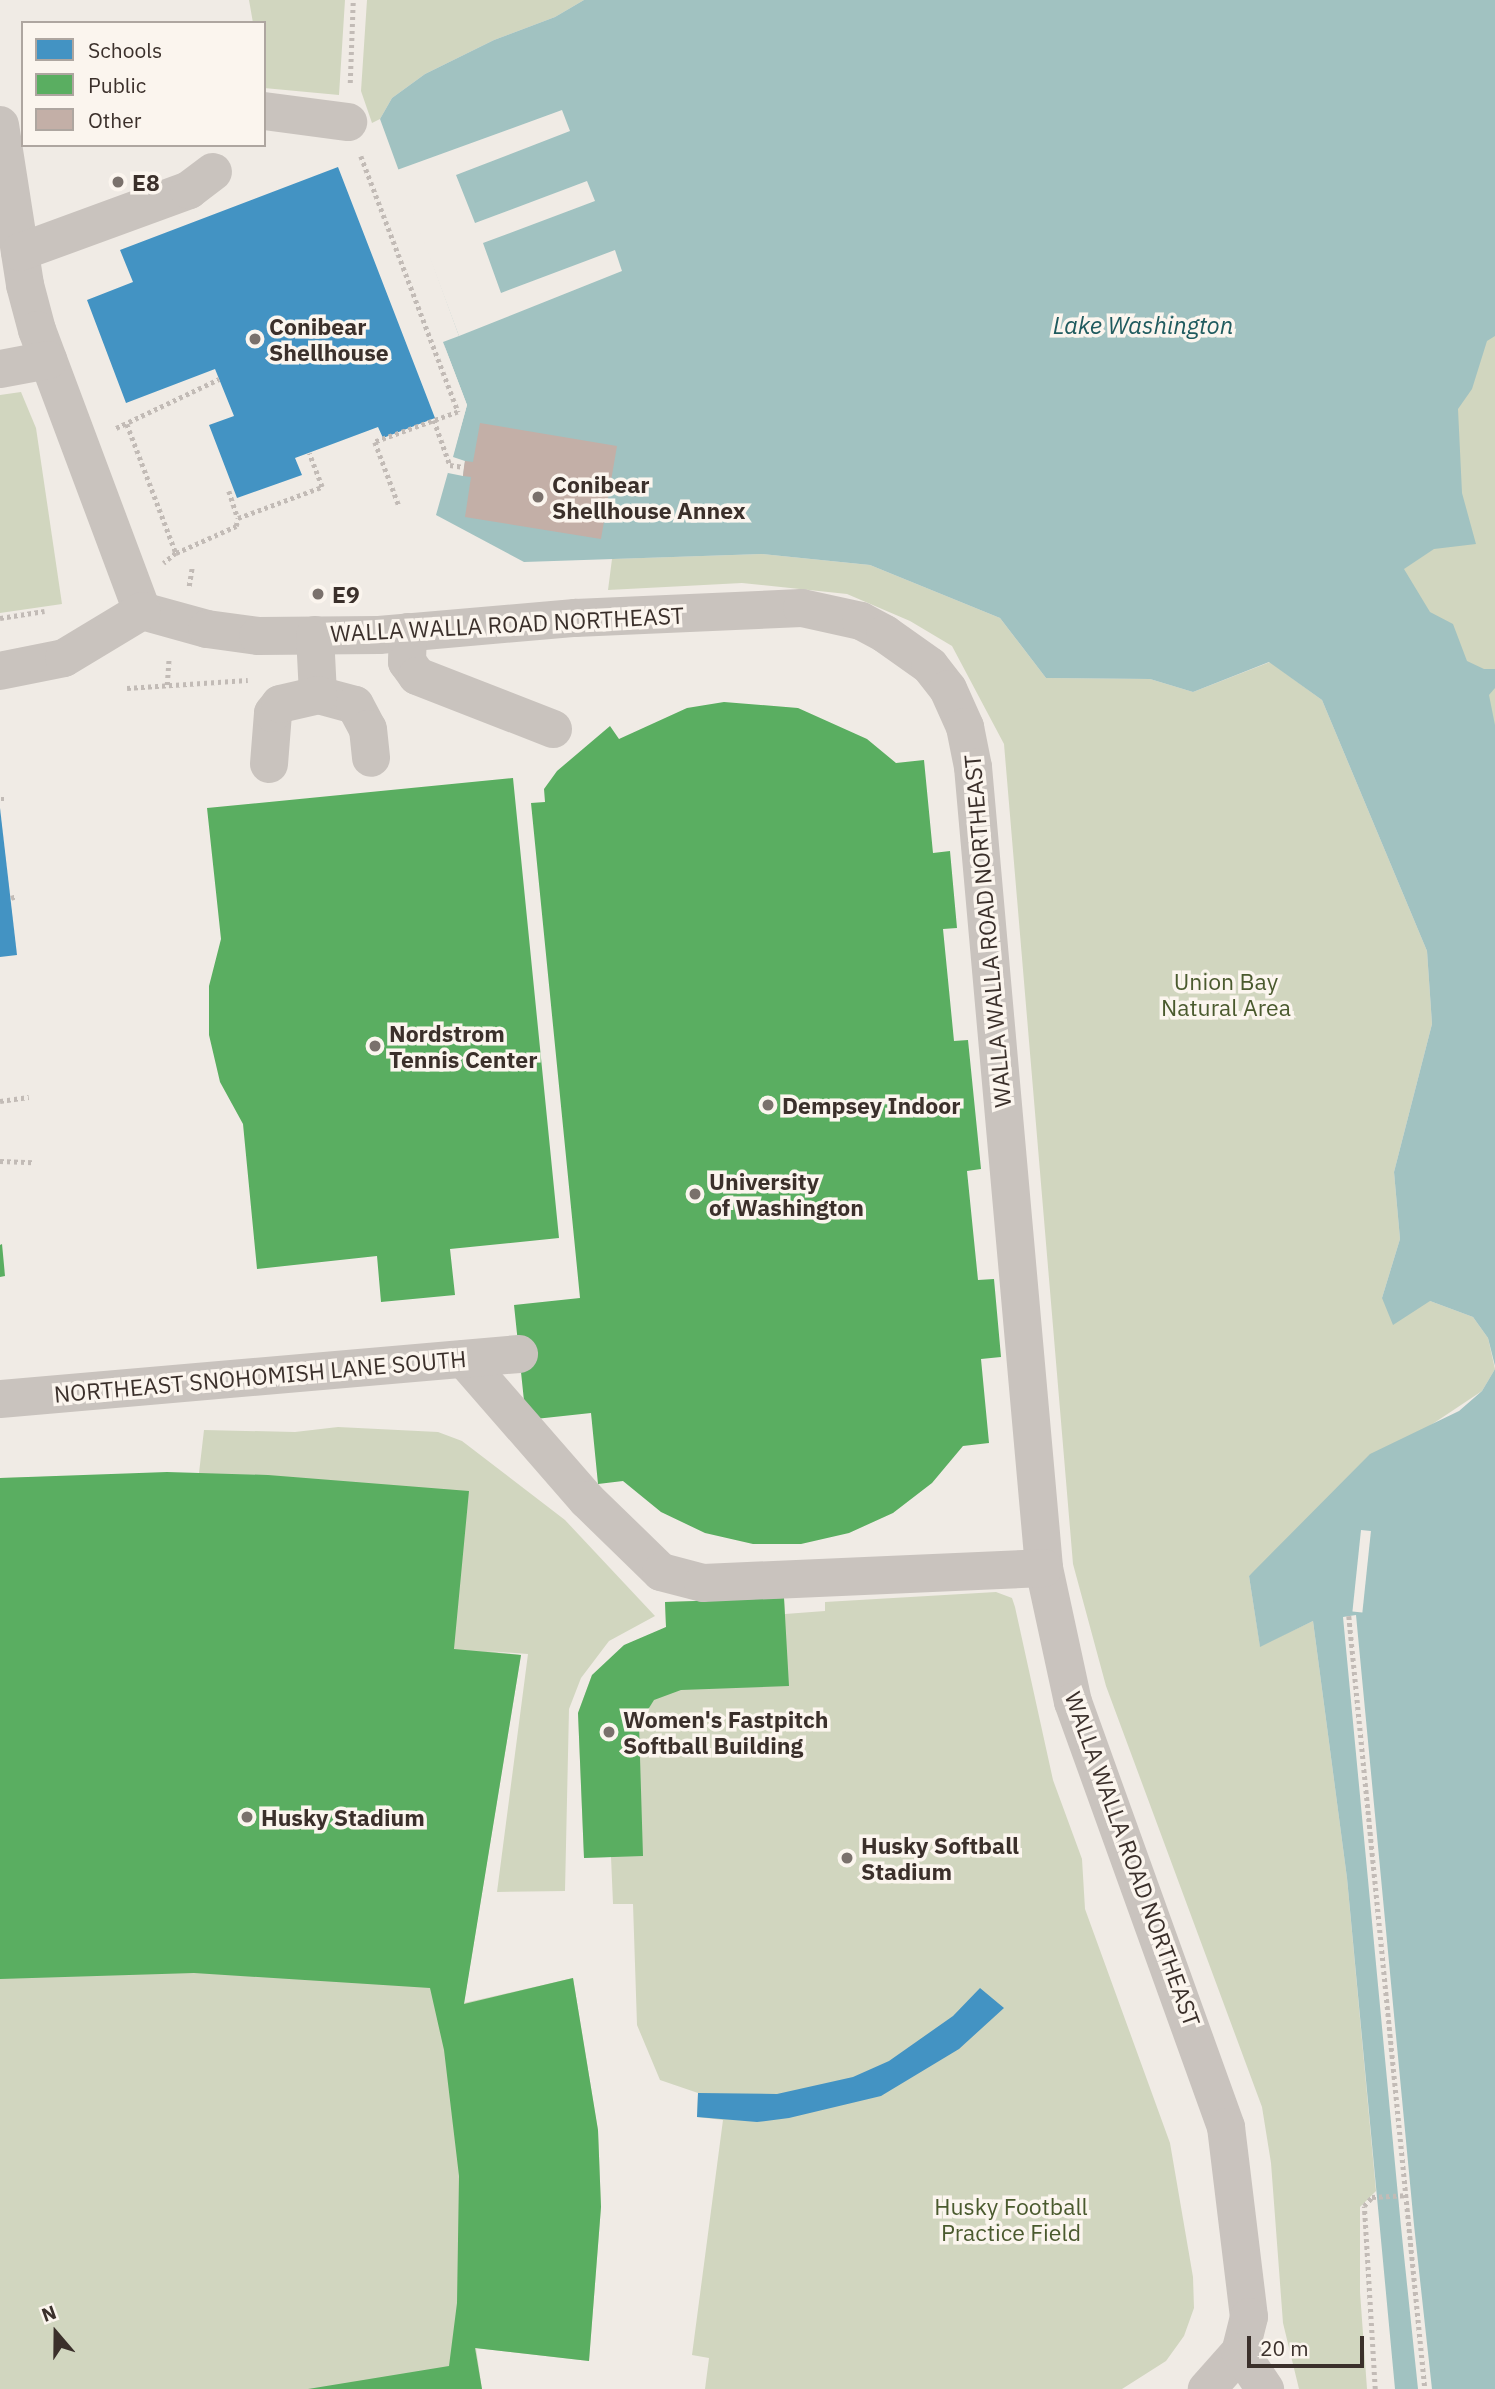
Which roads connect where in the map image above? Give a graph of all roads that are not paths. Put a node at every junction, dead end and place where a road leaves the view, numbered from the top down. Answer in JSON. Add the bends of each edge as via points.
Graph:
{"nodes":[{"id":1,"x":266,"y":111,"type":"edge"},
{"id":2,"x":348,"y":122,"type":"dead end"},
{"id":3,"x":0,"y":125,"type":"edge"},
{"id":4,"x":212,"y":172,"type":"dead end"},
{"id":5,"x":20,"y":252,"type":"junction"},
{"id":6,"x":48,"y":360,"type":"junction"},
{"id":7,"x":0,"y":369,"type":"edge"},
{"id":8,"x":142,"y":611,"type":"junction"},
{"id":9,"x":408,"y":632,"type":"junction"},
{"id":10,"x":315,"y":635,"type":"junction"},
{"id":11,"x":0,"y":671,"type":"edge"},
{"id":12,"x":318,"y":695,"type":"junction"},
{"id":13,"x":553,"y":730,"type":"dead end"},
{"id":14,"x":371,"y":758,"type":"dead end"},
{"id":15,"x":269,"y":764,"type":"dead end"},
{"id":16,"x":519,"y":1354,"type":"dead end"},
{"id":17,"x":464,"y":1359,"type":"junction"},
{"id":18,"x":0,"y":1399,"type":"edge"},
{"id":19,"x":1044,"y":1568,"type":"junction"},
{"id":20,"x":1240,"y":2352,"type":"junction"},
{"id":21,"x":1208,"y":2389,"type":"edge"},
{"id":22,"x":1265,"y":2389,"type":"edge"}],
"edges":[{"from":1,"to":2,"type":"street"},
{"from":3,"to":5,"type":"street"},
{"from":4,"to":5,"type":"street","via":[[189,190]]},
{"from":5,"to":6,"type":"street"},
{"from":6,"to":7,"type":"street"},
{"from":6,"to":8,"type":"street"},
{"from":8,"to":10,"type":"street","name":"WALLA WALLA ROAD NORTHEAST","via":[[207,629],[258,636]]},
{"from":8,"to":11,"type":"street","via":[[64,658]]},
{"from":9,"to":10,"type":"street","name":"WALLA WALLA ROAD NORTHEAST"},
{"from":9,"to":13,"type":"street","via":[[407,662],[417,676]]},
{"from":9,"to":19,"type":"street","name":"WALLA WALLA ROAD NORTHEAST","via":[[575,618],[802,608],[861,621],[885,634],[930,666],[948,689],[965,727],[974,767]]},
{"from":10,"to":12,"type":"street"},
{"from":12,"to":14,"type":"street","via":[[355,705],[368,729]]},
{"from":12,"to":15,"type":"street","via":[[280,704],[273,713]]},
{"from":16,"to":17,"type":"street","name":"NORTHEAST SNOHOMISH LANE SOUTH"},
{"from":17,"to":18,"type":"street","name":"NORTHEAST SNOHOMISH LANE SOUTH"},
{"from":17,"to":19,"type":"street","via":[[587,1500],[661,1572],[702,1583]]},
{"from":19,"to":20,"type":"street","name":"WALLA WALLA ROAD NORTHEAST","via":[[1073,1702],[1226,2127],[1248,2298]]},
{"from":20,"to":21,"type":"street","name":"WALLA WALLA ROAD NORTHEAST"},
{"from":20,"to":22,"type":"street"}]}
